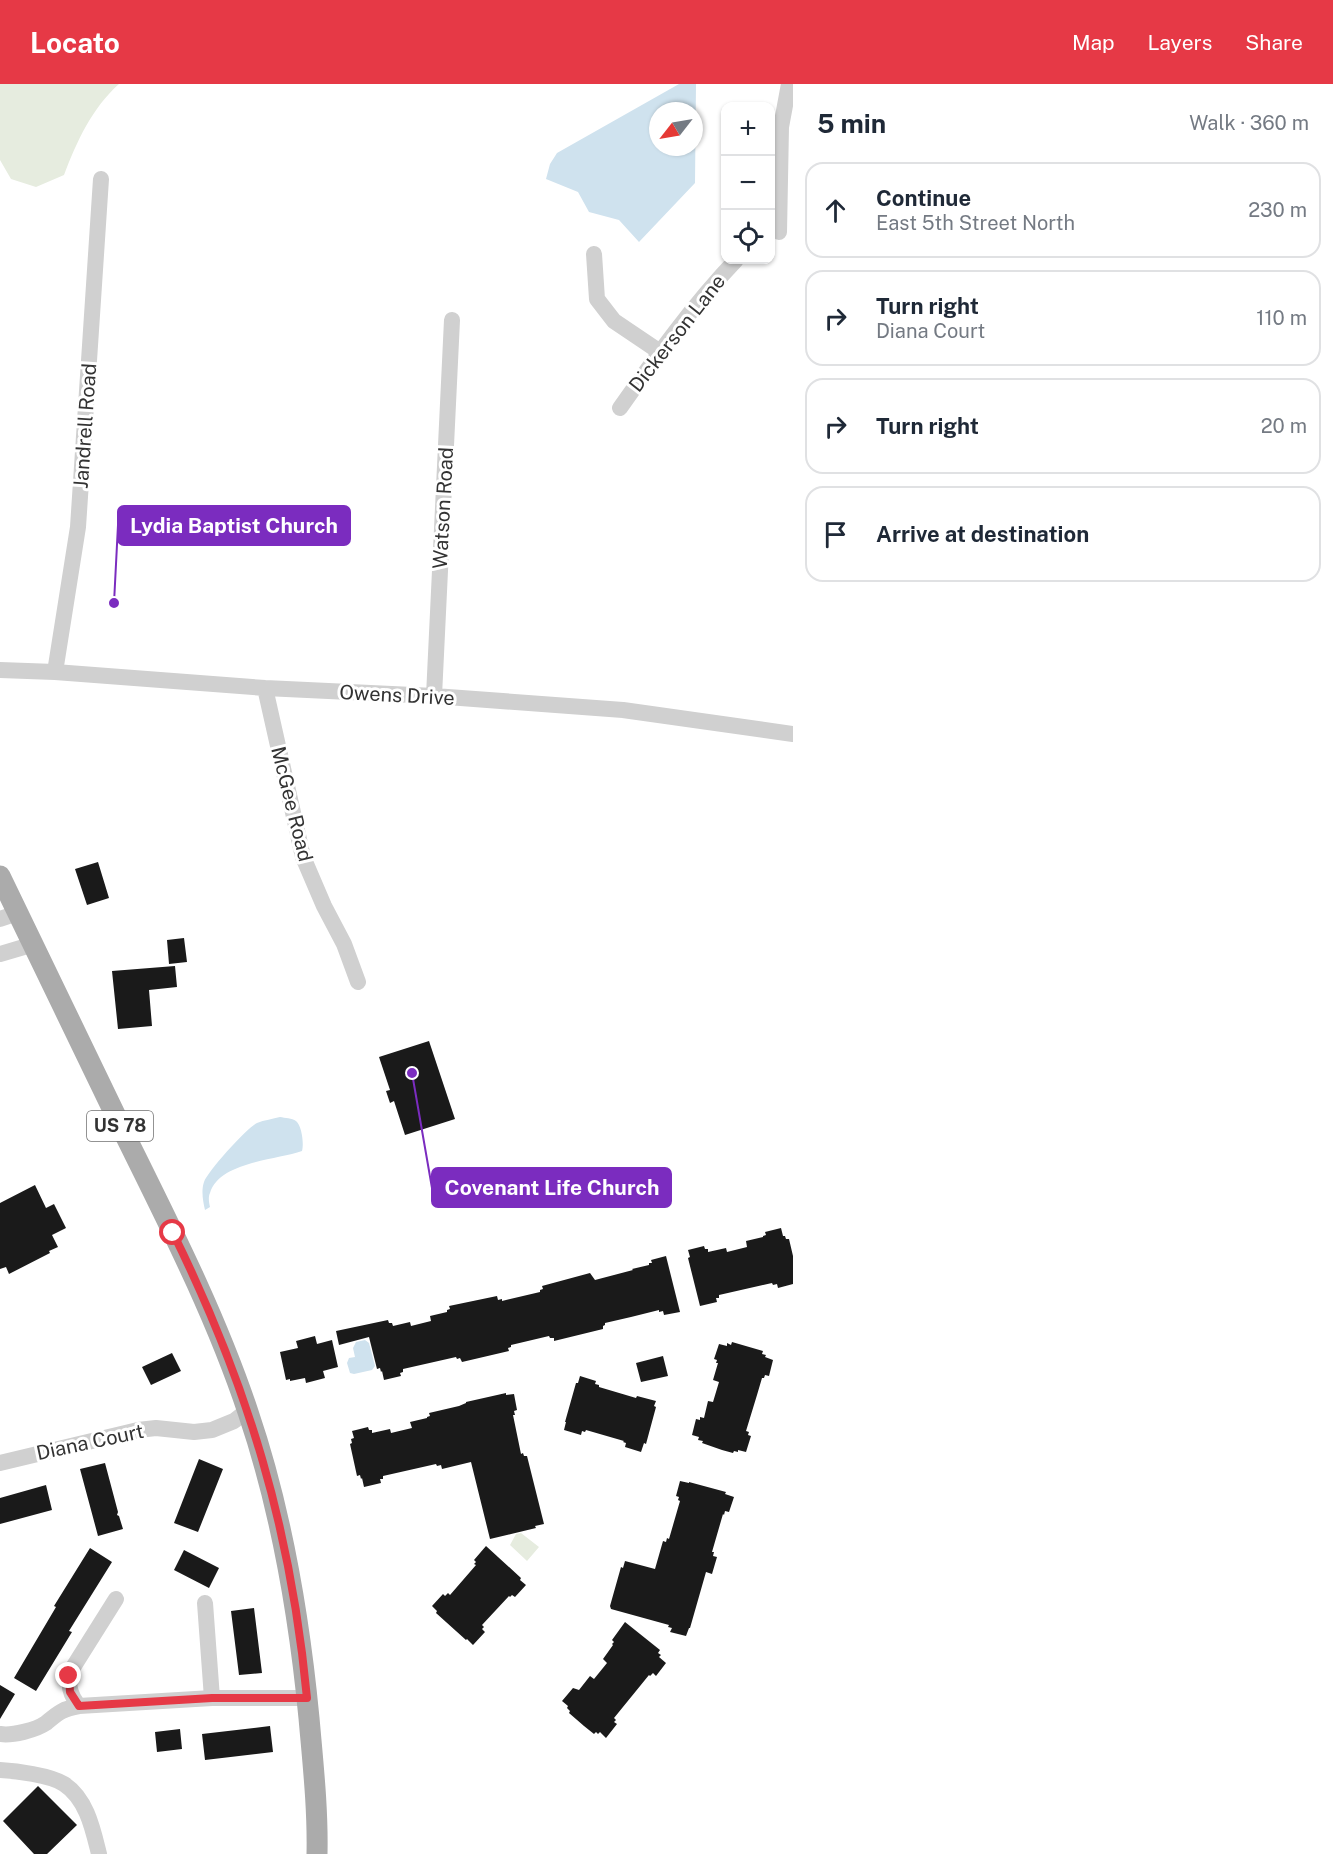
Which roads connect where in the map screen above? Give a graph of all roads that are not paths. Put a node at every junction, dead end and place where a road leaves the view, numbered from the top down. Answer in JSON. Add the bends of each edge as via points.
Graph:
{"nodes":[{"id":1,"x":789,"y":84,"type":"edge"},
{"id":2,"x":101,"y":179,"type":"dead end"},
{"id":3,"x":781,"y":233,"type":"edge"},
{"id":4,"x":594,"y":254,"type":"dead end"},
{"id":5,"x":732,"y":264,"type":"edge"},
{"id":6,"x":452,"y":320,"type":"dead end"},
{"id":7,"x":660,"y":351,"type":"junction"},
{"id":8,"x":620,"y":408,"type":"dead end"},
{"id":9,"x":0,"y":670,"type":"edge"},
{"id":10,"x":55,"y":672,"type":"junction"},
{"id":11,"x":265,"y":688,"type":"junction"},
{"id":12,"x":434,"y":696,"type":"junction"},
{"id":13,"x":793,"y":734,"type":"edge"},
{"id":14,"x":0,"y":876,"type":"edge"},
{"id":15,"x":9,"y":916,"type":"edge"},
{"id":16,"x":34,"y":944,"type":"junction"},
{"id":17,"x":0,"y":954,"type":"edge"},
{"id":18,"x":358,"y":982,"type":"dead end"},
{"id":19,"x":248,"y":1410,"type":"junction"},
{"id":20,"x":0,"y":1463,"type":"edge"},
{"id":21,"x":116,"y":1599,"type":"dead end"},
{"id":22,"x":205,"y":1603,"type":"dead end"},
{"id":23,"x":212,"y":1698,"type":"junction"},
{"id":24,"x":307,"y":1698,"type":"junction"},
{"id":25,"x":79,"y":1706,"type":"junction"},
{"id":26,"x":0,"y":1734,"type":"edge"},
{"id":27,"x":0,"y":1770,"type":"edge"},
{"id":28,"x":99,"y":1854,"type":"edge"},
{"id":29,"x":317,"y":1854,"type":"edge"}],
"edges":[{"from":1,"to":3,"type":"street","via":[[781,127]]},
{"from":2,"to":10,"type":"street","name":"Jandrell Road","via":[[78,527]]},
{"from":4,"to":7,"type":"street","via":[[597,299],[614,321]]},
{"from":5,"to":7,"type":"street","name":"Dickerson Lane"},
{"from":6,"to":12,"type":"street","name":"Watson Road"},
{"from":7,"to":8,"type":"street","name":"Dickerson Lane"},
{"from":9,"to":10,"type":"street","name":"Owens Drive"},
{"from":10,"to":11,"type":"street","name":"Owens Drive"},
{"from":11,"to":12,"type":"street","name":"Owens Drive"},
{"from":11,"to":18,"type":"street","name":"McGee Road","via":[[303,857]]},
{"from":12,"to":13,"type":"street","name":"Owens Drive","via":[[623,710]]},
{"from":14,"to":15,"type":"main road","number":"US 78"},
{"from":15,"to":16,"type":"main road","number":"US 78"},
{"from":16,"to":17,"type":"street"},
{"from":16,"to":19,"type":"main road","number":"US 78","via":[[192,1271]]},
{"from":19,"to":20,"type":"street","name":"Diana Court","via":[[212,1430],[138,1430]]},
{"from":19,"to":24,"type":"main road","number":"US 78","via":[[287,1553]]},
{"from":21,"to":25,"type":"street","via":[[69,1676],[70,1692]]},
{"from":22,"to":23,"type":"street"},
{"from":23,"to":24,"type":"street"},
{"from":23,"to":25,"type":"street"},
{"from":24,"to":29,"type":"main road","number":"US 78"},
{"from":25,"to":26,"type":"street","via":[[60,1711],[44,1724],[15,1734]]},
{"from":27,"to":28,"type":"street","via":[[19,1771],[63,1784],[88,1816]]}]}
